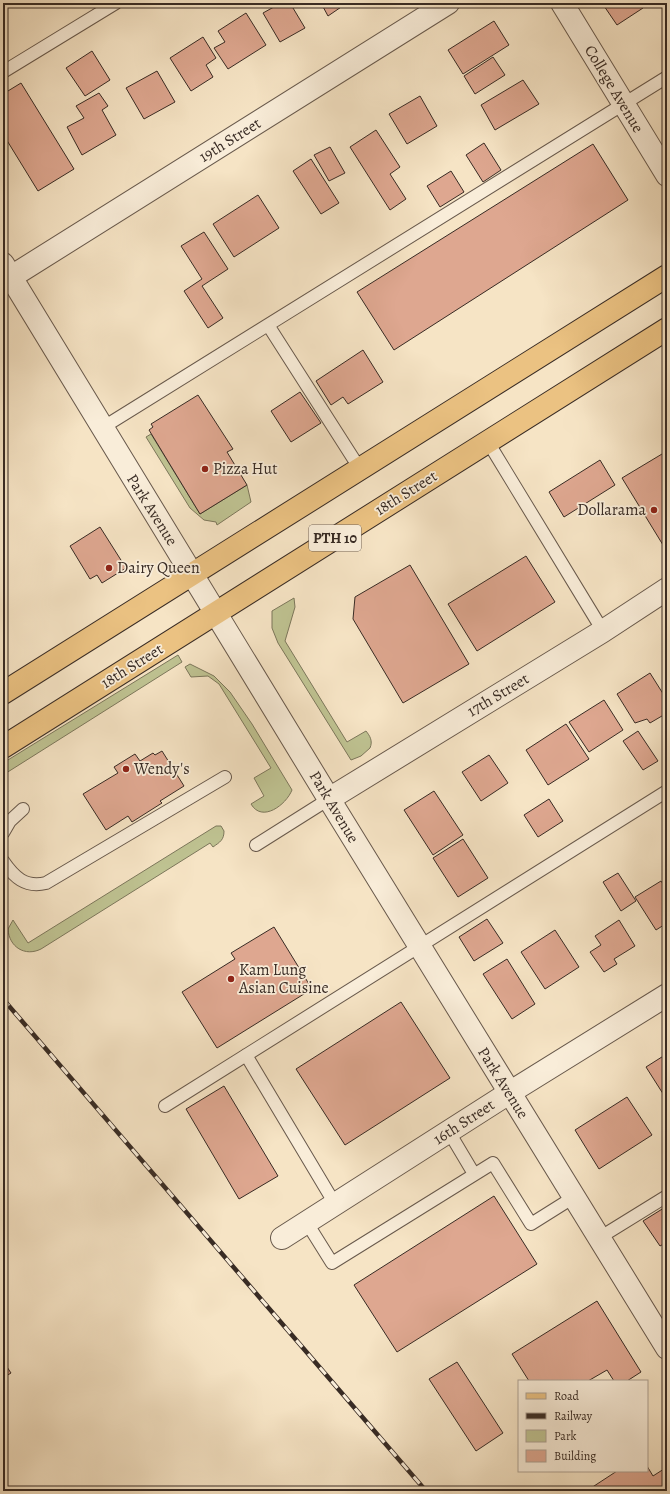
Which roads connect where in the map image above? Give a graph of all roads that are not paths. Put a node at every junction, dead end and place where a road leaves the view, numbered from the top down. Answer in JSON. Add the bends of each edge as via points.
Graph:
{"nodes":[{"id":1,"x":116,"y":3,"type":"edge"},
{"id":2,"x":448,"y":3,"type":"edge"},
{"id":3,"x":562,"y":3,"type":"edge"},
{"id":4,"x":3,"y":72,"type":"edge"},
{"id":5,"x":667,"y":76,"type":"edge"},
{"id":6,"x":623,"y":104,"type":"junction"},
{"id":7,"x":667,"y":175,"type":"edge"},
{"id":8,"x":7,"y":271,"type":"edge"},
{"id":9,"x":667,"y":276,"type":"edge"},
{"id":10,"x":268,"y":325,"type":"junction"},
{"id":11,"x":667,"y":329,"type":"edge"},
{"id":12,"x":102,"y":428,"type":"junction"},
{"id":13,"x":488,"y":442,"type":"junction"},
{"id":14,"x":360,"y":469,"type":"junction"},
{"id":15,"x":192,"y":575,"type":"junction"},
{"id":16,"x":667,"y":589,"type":"edge"},
{"id":17,"x":216,"y":614,"type":"junction"},
{"id":18,"x":603,"y":631,"type":"junction"},
{"id":19,"x":3,"y":693,"type":"edge"},
{"id":20,"x":3,"y":747,"type":"edge"},
{"id":21,"x":225,"y":777,"type":"dead end"},
{"id":22,"x":667,"y":791,"type":"edge"},
{"id":23,"x":329,"y":799,"type":"junction"},
{"id":24,"x":23,"y":809,"type":"dead end"},
{"id":25,"x":3,"y":833,"type":"edge"},
{"id":26,"x":256,"y":845,"type":"dead end"},
{"id":27,"x":3,"y":861,"type":"edge"},
{"id":28,"x":419,"y":946,"type":"junction"},
{"id":29,"x":667,"y":995,"type":"edge"},
{"id":30,"x":246,"y":1055,"type":"junction"},
{"id":31,"x":509,"y":1093,"type":"junction"},
{"id":32,"x":165,"y":1106,"type":"dead end"},
{"id":33,"x":449,"y":1132,"type":"junction"},
{"id":34,"x":474,"y":1174,"type":"junction"},
{"id":35,"x":667,"y":1196,"type":"edge"},
{"id":36,"x":574,"y":1197,"type":"junction"},
{"id":37,"x":335,"y":1204,"type":"junction"},
{"id":38,"x":307,"y":1222,"type":"junction"},
{"id":39,"x":282,"y":1238,"type":"dead end"},
{"id":40,"x":599,"y":1238,"type":"junction"},
{"id":41,"x":667,"y":1348,"type":"edge"}],
"edges":[{"from":1,"to":4,"type":"lane"},
{"from":2,"to":8,"type":"street","name":"19th Street"},
{"from":3,"to":6,"type":"street","name":"College Avenue"},
{"from":5,"to":6,"type":"lane"},
{"from":6,"to":7,"type":"street","name":"College Avenue"},
{"from":6,"to":10,"type":"lane"},
{"from":8,"to":12,"type":"street","name":"Park Avenue"},
{"from":9,"to":14,"type":"main road","number":"PTH 10"},
{"from":10,"to":12,"type":"lane"},
{"from":10,"to":14,"type":"lane"},
{"from":11,"to":13,"type":"main road","name":"18th Street","number":"PTH 10"},
{"from":12,"to":15,"type":"street","name":"Park Avenue"},
{"from":13,"to":17,"type":"main road","name":"18th Street","number":"PTH 10"},
{"from":13,"to":18,"type":"lane"},
{"from":14,"to":15,"type":"main road","number":"PTH 10"},
{"from":15,"to":17,"type":"street","name":"Park Avenue"},
{"from":15,"to":19,"type":"main road","number":"PTH 10"},
{"from":16,"to":18,"type":"street","name":"17th Street"},
{"from":17,"to":20,"type":"main road","name":"18th Street","number":"PTH 10"},
{"from":17,"to":23,"type":"street","name":"Park Avenue"},
{"from":18,"to":23,"type":"street","name":"17th Street"},
{"from":21,"to":27,"type":"lane","via":[[46,883],[21,882],[11,874]]},
{"from":22,"to":28,"type":"lane"},
{"from":23,"to":26,"type":"lane"},
{"from":23,"to":28,"type":"street","name":"Park Avenue"},
{"from":24,"to":25,"type":"lane","via":[[10,821]]},
{"from":28,"to":30,"type":"lane"},
{"from":28,"to":31,"type":"street","name":"Park Avenue"},
{"from":29,"to":31,"type":"street","name":"16th Street"},
{"from":30,"to":32,"type":"lane"},
{"from":30,"to":37,"type":"lane"},
{"from":31,"to":33,"type":"street","name":"16th Street"},
{"from":31,"to":36,"type":"street","name":"Park Avenue"},
{"from":33,"to":34,"type":"lane"},
{"from":33,"to":37,"type":"street","name":"16th Street"},
{"from":34,"to":36,"type":"lane","via":[[493,1163],[531,1224]]},
{"from":34,"to":38,"type":"lane","via":[[332,1263]]},
{"from":35,"to":40,"type":"lane"},
{"from":36,"to":40,"type":"street","name":"Park Avenue"},
{"from":37,"to":38,"type":"street","name":"16th Street"},
{"from":38,"to":39,"type":"street","name":"16th Street"},
{"from":40,"to":41,"type":"street","name":"Park Avenue"}]}
